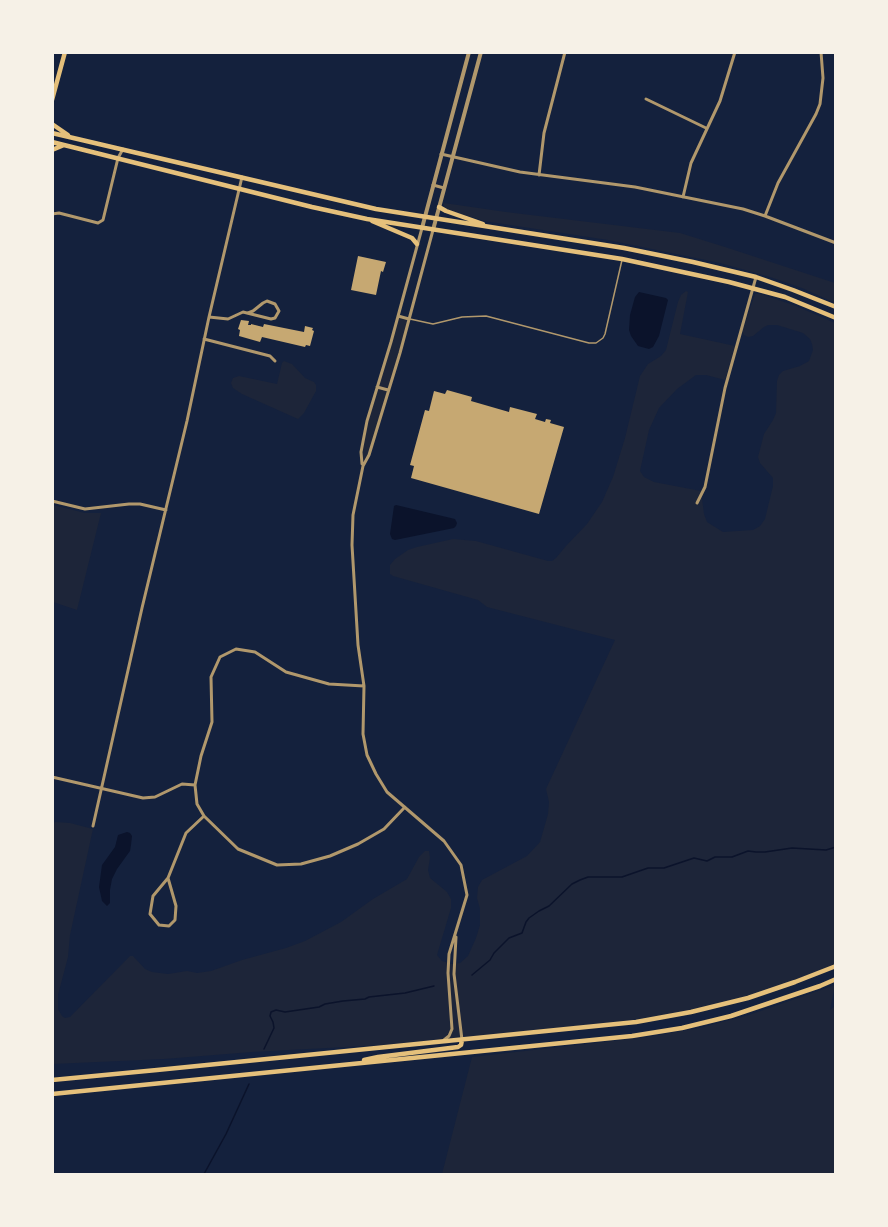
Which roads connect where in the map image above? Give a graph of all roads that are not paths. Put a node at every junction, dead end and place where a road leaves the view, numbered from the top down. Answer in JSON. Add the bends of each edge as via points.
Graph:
{"nodes":[{"id":1,"x":65,"y":52,"type":"edge"},
{"id":2,"x":469,"y":52,"type":"edge"},
{"id":3,"x":481,"y":52,"type":"edge"},
{"id":4,"x":565,"y":52,"type":"edge"},
{"id":5,"x":735,"y":52,"type":"edge"},
{"id":6,"x":821,"y":52,"type":"edge"},
{"id":7,"x":646,"y":99,"type":"dead end"},
{"id":8,"x":52,"y":100,"type":"edge"},
{"id":9,"x":52,"y":124,"type":"edge"},
{"id":10,"x":706,"y":128,"type":"junction"},
{"id":11,"x":52,"y":133,"type":"edge"},
{"id":12,"x":74,"y":138,"type":"junction"},
{"id":13,"x":52,"y":142,"type":"edge"},
{"id":14,"x":64,"y":145,"type":"junction"},
{"id":15,"x":123,"y":149,"type":"junction"},
{"id":16,"x":52,"y":150,"type":"edge"},
{"id":17,"x":441,"y":154,"type":"junction"},
{"id":18,"x":453,"y":157,"type":"junction"},
{"id":19,"x":118,"y":158,"type":"junction"},
{"id":20,"x":539,"y":175,"type":"junction"},
{"id":21,"x":242,"y":177,"type":"junction"},
{"id":22,"x":433,"y":185,"type":"junction"},
{"id":23,"x":444,"y":188,"type":"junction"},
{"id":24,"x":239,"y":189,"type":"junction"},
{"id":25,"x":683,"y":197,"type":"junction"},
{"id":26,"x":439,"y":207,"type":"junction"},
{"id":27,"x":52,"y":214,"type":"edge"},
{"id":28,"x":765,"y":216,"type":"junction"},
{"id":29,"x":424,"y":218,"type":"junction"},
{"id":30,"x":367,"y":219,"type":"junction"},
{"id":31,"x":436,"y":219,"type":"junction"},
{"id":32,"x":488,"y":227,"type":"junction"},
{"id":33,"x":422,"y":228,"type":"junction"},
{"id":34,"x":433,"y":230,"type":"junction"},
{"id":35,"x":836,"y":243,"type":"edge"},
{"id":36,"x":417,"y":244,"type":"junction"},
{"id":37,"x":624,"y":248,"type":"junction"},
{"id":38,"x":622,"y":259,"type":"junction"},
{"id":39,"x":756,"y":277,"type":"junction"},
{"id":40,"x":753,"y":288,"type":"junction"},
{"id":41,"x":836,"y":307,"type":"edge"},
{"id":42,"x":248,"y":313,"type":"junction"},
{"id":43,"x":398,"y":316,"type":"junction"},
{"id":44,"x":209,"y":317,"type":"junction"},
{"id":45,"x":836,"y":318,"type":"edge"},
{"id":46,"x":409,"y":319,"type":"junction"},
{"id":47,"x":204,"y":339,"type":"junction"},
{"id":48,"x":275,"y":361,"type":"dead end"},
{"id":49,"x":377,"y":387,"type":"junction"},
{"id":50,"x":388,"y":390,"type":"junction"},
{"id":51,"x":363,"y":466,"type":"junction"},
{"id":52,"x":52,"y":501,"type":"edge"},
{"id":53,"x":697,"y":502,"type":"dead end"},
{"id":54,"x":166,"y":510,"type":"junction"},
{"id":55,"x":364,"y":686,"type":"junction"},
{"id":56,"x":52,"y":777,"type":"edge"},
{"id":57,"x":195,"y":785,"type":"junction"},
{"id":58,"x":102,"y":789,"type":"junction"},
{"id":59,"x":405,"y":807,"type":"junction"},
{"id":60,"x":204,"y":816,"type":"junction"},
{"id":61,"x":93,"y":826,"type":"dead end"},
{"id":62,"x":168,"y":878,"type":"junction"},
{"id":63,"x":456,"y":932,"type":"junction"},
{"id":64,"x":836,"y":966,"type":"edge"},
{"id":65,"x":836,"y":979,"type":"edge"},
{"id":66,"x":462,"y":1040,"type":"junction"},
{"id":67,"x":441,"y":1042,"type":"junction"},
{"id":68,"x":344,"y":1064,"type":"junction"},
{"id":69,"x":52,"y":1080,"type":"edge"},
{"id":70,"x":52,"y":1094,"type":"edge"}],
"edges":[{"from":1,"to":8,"type":"main road"},
{"from":2,"to":17,"type":"street"},
{"from":3,"to":18,"type":"street"},
{"from":4,"to":20,"type":"street","via":[[544,133]]},
{"from":5,"to":10,"type":"street","via":[[720,101]]},
{"from":6,"to":28,"type":"street","via":[[820,104]]},
{"from":7,"to":10,"type":"street"},
{"from":9,"to":12,"type":"main road"},
{"from":10,"to":25,"type":"street","via":[[691,163]]},
{"from":11,"to":12,"type":"main road"},
{"from":12,"to":15,"type":"main road"},
{"from":13,"to":14,"type":"main road"},
{"from":14,"to":16,"type":"main road"},
{"from":14,"to":19,"type":"main road"},
{"from":15,"to":19,"type":"street"},
{"from":15,"to":21,"type":"main road"},
{"from":17,"to":18,"type":"street"},
{"from":17,"to":22,"type":"street"},
{"from":18,"to":20,"type":"street"},
{"from":18,"to":23,"type":"street"},
{"from":19,"to":24,"type":"main road"},
{"from":19,"to":27,"type":"street","via":[[103,220],[98,223]]},
{"from":20,"to":25,"type":"street"},
{"from":21,"to":24,"type":"street"},
{"from":21,"to":29,"type":"main road"},
{"from":22,"to":23,"type":"street"},
{"from":22,"to":29,"type":"street"},
{"from":23,"to":26,"type":"street"},
{"from":24,"to":30,"type":"main road"},
{"from":24,"to":44,"type":"street"},
{"from":25,"to":28,"type":"street"},
{"from":26,"to":31,"type":"street"},
{"from":26,"to":32,"type":"main road"},
{"from":28,"to":35,"type":"street"},
{"from":29,"to":31,"type":"main road"},
{"from":29,"to":33,"type":"street"},
{"from":30,"to":33,"type":"main road"},
{"from":30,"to":36,"type":"main road"},
{"from":31,"to":32,"type":"main road"},
{"from":31,"to":34,"type":"street"},
{"from":32,"to":37,"type":"main road"},
{"from":33,"to":34,"type":"main road"},
{"from":33,"to":36,"type":"street"},
{"from":34,"to":38,"type":"main road"},
{"from":34,"to":46,"type":"street"},
{"from":36,"to":43,"type":"street"},
{"from":37,"to":38,"type":"street"},
{"from":37,"to":39,"type":"main road"},
{"from":38,"to":40,"type":"main road"},
{"from":38,"to":46,"type":"lane","via":[[603,338],[596,343],[486,316],[433,324]]},
{"from":39,"to":40,"type":"street"},
{"from":39,"to":41,"type":"main road"},
{"from":40,"to":45,"type":"main road"},
{"from":40,"to":53,"type":"street","via":[[725,388],[705,487]]},
{"from":42,"to":42,"type":"street","via":[[271,319],[279,311],[267,301]]},
{"from":42,"to":44,"type":"street","via":[[228,319]]},
{"from":43,"to":46,"type":"street"},
{"from":43,"to":49,"type":"street"},
{"from":44,"to":47,"type":"street"},
{"from":46,"to":50,"type":"street"},
{"from":47,"to":48,"type":"street","via":[[270,356]]},
{"from":47,"to":54,"type":"street"},
{"from":49,"to":50,"type":"street"},
{"from":49,"to":51,"type":"street","via":[[363,437]]},
{"from":50,"to":51,"type":"street"},
{"from":51,"to":55,"type":"street","via":[[353,515],[352,545]]},
{"from":52,"to":54,"type":"street","via":[[85,509],[140,504]]},
{"from":54,"to":58,"type":"street"},
{"from":55,"to":57,"type":"street","via":[[328,684],[286,672],[255,652],[236,649],[220,657],[211,677],[212,722]]},
{"from":55,"to":59,"type":"street","via":[[363,734],[367,755],[387,792]]},
{"from":56,"to":58,"type":"street"},
{"from":57,"to":58,"type":"street","via":[[182,784],[155,797],[143,798]]},
{"from":57,"to":60,"type":"street","via":[[197,804]]},
{"from":58,"to":61,"type":"street"},
{"from":59,"to":60,"type":"street","via":[[384,829],[358,844],[301,864],[277,865],[238,849]]},
{"from":59,"to":63,"type":"street","via":[[444,841],[461,865],[466,896]]},
{"from":60,"to":62,"type":"street","via":[[186,833]]},
{"from":62,"to":62,"type":"street","via":[[153,896],[150,914],[159,925],[170,926],[176,920],[176,906]]},
{"from":63,"to":66,"type":"street","via":[[454,974]]},
{"from":63,"to":67,"type":"street","via":[[448,973],[452,1029]]},
{"from":64,"to":66,"type":"main road","via":[[691,1012],[636,1022]]},
{"from":65,"to":68,"type":"main road","via":[[731,1016],[682,1028]]},
{"from":66,"to":67,"type":"main road"},
{"from":66,"to":68,"type":"main road","via":[[458,1047]]},
{"from":67,"to":69,"type":"main road"},
{"from":68,"to":70,"type":"main road"}]}
